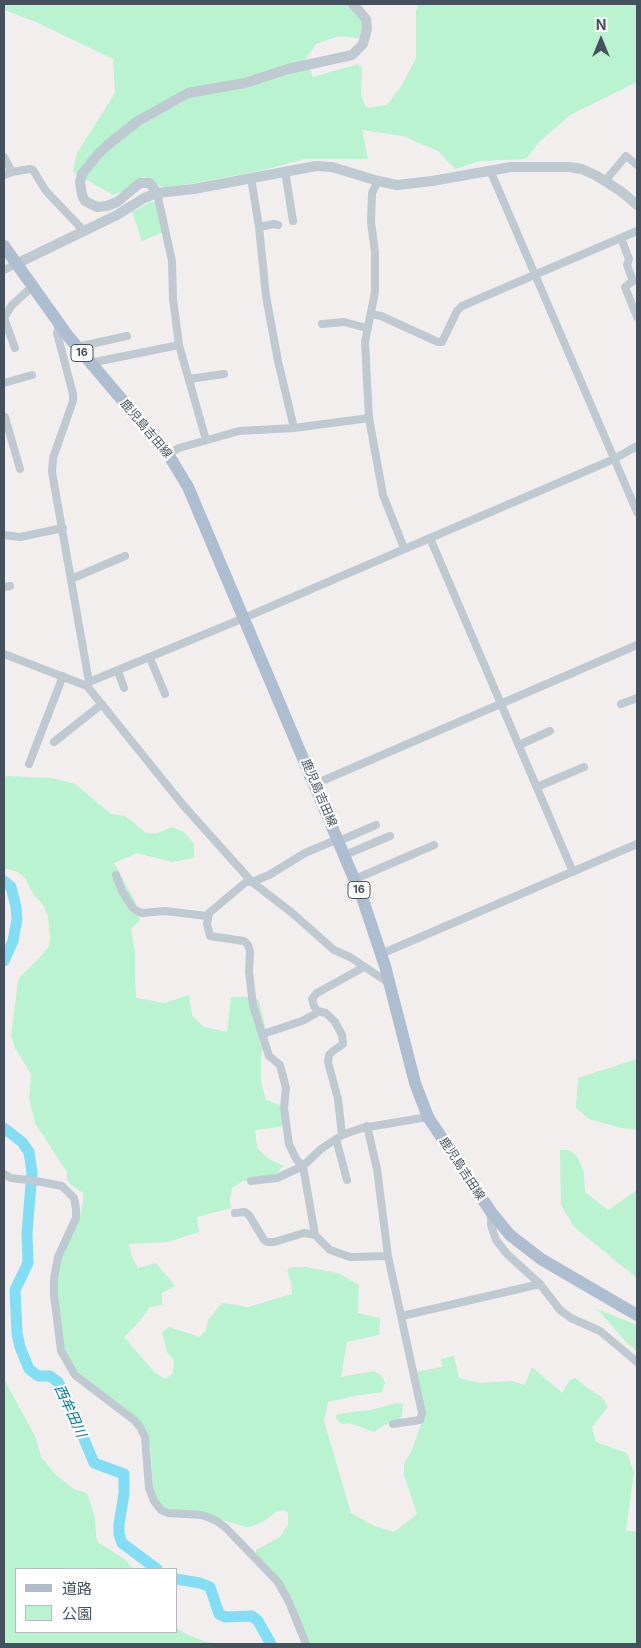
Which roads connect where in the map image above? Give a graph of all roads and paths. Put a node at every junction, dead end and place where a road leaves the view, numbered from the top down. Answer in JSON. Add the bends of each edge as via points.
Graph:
{"nodes":[{"id":1,"x":354,"y":4,"type":"edge"},
{"id":2,"x":4,"y":157,"type":"edge"},
{"id":3,"x":637,"y":165,"type":"edge"},
{"id":4,"x":490,"y":170,"type":"junction"},
{"id":5,"x":285,"y":171,"type":"junction"},
{"id":6,"x":12,"y":172,"type":"junction"},
{"id":7,"x":4,"y":175,"type":"edge"},
{"id":8,"x":251,"y":178,"type":"junction"},
{"id":9,"x":605,"y":181,"type":"junction"},
{"id":10,"x":378,"y":182,"type":"junction"},
{"id":11,"x":157,"y":193,"type":"junction"},
{"id":12,"x":637,"y":205,"type":"edge"},
{"id":13,"x":293,"y":221,"type":"dead end"},
{"id":14,"x":278,"y":225,"type":"dead end"},
{"id":15,"x":259,"y":227,"type":"junction"},
{"id":16,"x":84,"y":231,"type":"junction"},
{"id":17,"x":637,"y":232,"type":"edge"},
{"id":18,"x":621,"y":238,"type":"junction"},
{"id":19,"x":4,"y":246,"type":"edge"},
{"id":20,"x":16,"y":264,"type":"junction"},
{"id":21,"x":4,"y":270,"type":"edge"},
{"id":22,"x":536,"y":275,"type":"junction"},
{"id":23,"x":33,"y":286,"type":"junction"},
{"id":24,"x":371,"y":314,"type":"junction"},
{"id":25,"x":637,"y":317,"type":"edge"},
{"id":26,"x":4,"y":318,"type":"edge"},
{"id":27,"x":59,"y":324,"type":"junction"},
{"id":28,"x":322,"y":324,"type":"dead end"},
{"id":29,"x":367,"y":328,"type":"junction"},
{"id":30,"x":127,"y":336,"type":"dead end"},
{"id":31,"x":179,"y":345,"type":"junction"},
{"id":32,"x":77,"y":347,"type":"junction"},
{"id":33,"x":15,"y":348,"type":"dead end"},
{"id":34,"x":90,"y":363,"type":"junction"},
{"id":35,"x":224,"y":374,"type":"dead end"},
{"id":36,"x":32,"y":375,"type":"dead end"},
{"id":37,"x":189,"y":380,"type":"junction"},
{"id":38,"x":4,"y":383,"type":"edge"},
{"id":39,"x":4,"y":416,"type":"edge"},
{"id":40,"x":369,"y":418,"type":"junction"},
{"id":41,"x":294,"y":428,"type":"junction"},
{"id":42,"x":206,"y":440,"type":"junction"},
{"id":43,"x":637,"y":446,"type":"edge"},
{"id":44,"x":168,"y":454,"type":"junction"},
{"id":45,"x":614,"y":459,"type":"junction"},
{"id":46,"x":20,"y":469,"type":"dead end"},
{"id":47,"x":637,"y":512,"type":"edge"},
{"id":48,"x":63,"y":528,"type":"junction"},
{"id":49,"x":4,"y":535,"type":"edge"},
{"id":50,"x":430,"y":538,"type":"junction"},
{"id":51,"x":404,"y":548,"type":"junction"},
{"id":52,"x":125,"y":556,"type":"dead end"},
{"id":53,"x":71,"y":579,"type":"junction"},
{"id":54,"x":244,"y":618,"type":"junction"},
{"id":55,"x":637,"y":645,"type":"edge"},
{"id":56,"x":4,"y":654,"type":"edge"},
{"id":57,"x":150,"y":658,"type":"junction"},
{"id":58,"x":118,"y":671,"type":"junction"},
{"id":59,"x":63,"y":676,"type":"junction"},
{"id":60,"x":88,"y":684,"type":"junction"},
{"id":61,"x":124,"y":688,"type":"dead end"},
{"id":62,"x":165,"y":694,"type":"dead end"},
{"id":63,"x":637,"y":698,"type":"edge"},
{"id":64,"x":102,"y":704,"type":"junction"},
{"id":65,"x":501,"y":704,"type":"junction"},
{"id":66,"x":621,"y":704,"type":"dead end"},
{"id":67,"x":550,"y":731,"type":"dead end"},
{"id":68,"x":54,"y":742,"type":"dead end"},
{"id":69,"x":519,"y":745,"type":"junction"},
{"id":70,"x":29,"y":764,"type":"dead end"},
{"id":71,"x":584,"y":767,"type":"dead end"},
{"id":72,"x":315,"y":784,"type":"junction"},
{"id":73,"x":537,"y":787,"type":"junction"},
{"id":74,"x":376,"y":825,"type":"dead end"},
{"id":75,"x":390,"y":836,"type":"dead end"},
{"id":76,"x":339,"y":840,"type":"junction"},
{"id":77,"x":637,"y":844,"type":"edge"},
{"id":78,"x":434,"y":845,"type":"dead end"},
{"id":79,"x":345,"y":855,"type":"junction"},
{"id":80,"x":573,"y":872,"type":"junction"},
{"id":81,"x":116,"y":875,"type":"dead end"},
{"id":82,"x":355,"y":879,"type":"junction"},
{"id":83,"x":252,"y":882,"type":"junction"},
{"id":84,"x":207,"y":916,"type":"junction"},
{"id":85,"x":381,"y":954,"type":"junction"},
{"id":86,"x":364,"y":967,"type":"junction"},
{"id":87,"x":389,"y":982,"type":"junction"},
{"id":88,"x":318,"y":1011,"type":"junction"},
{"id":89,"x":263,"y":1034,"type":"junction"},
{"id":90,"x":428,"y":1117,"type":"junction"},
{"id":91,"x":367,"y":1126,"type":"junction"},
{"id":92,"x":339,"y":1137,"type":"junction"},
{"id":93,"x":303,"y":1166,"type":"junction"},
{"id":94,"x":4,"y":1174,"type":"edge"},
{"id":95,"x":347,"y":1180,"type":"dead end"},
{"id":96,"x":251,"y":1181,"type":"dead end"},
{"id":97,"x":491,"y":1212,"type":"junction"},
{"id":98,"x":235,"y":1214,"type":"dead end"},
{"id":99,"x":315,"y":1235,"type":"junction"},
{"id":100,"x":388,"y":1256,"type":"junction"},
{"id":101,"x":540,"y":1284,"type":"junction"},
{"id":102,"x":637,"y":1315,"type":"edge"},
{"id":103,"x":402,"y":1316,"type":"junction"},
{"id":104,"x":637,"y":1362,"type":"edge"},
{"id":105,"x":393,"y":1424,"type":"dead end"},
{"id":106,"x":306,"y":1644,"type":"edge"}],
"edges":[{"from":1,"to":11,"type":"street","via":[[366,19],[368,29],[364,44],[352,54],[188,93],[138,121],[110,143],[82,174],[80,182],[86,201],[97,207],[117,202],[140,183],[150,182]]},
{"from":2,"to":6,"type":"street"},
{"from":3,"to":9,"type":"street","via":[[626,156]]},
{"from":4,"to":9,"type":"street","via":[[524,166],[569,167],[582,169]]},
{"from":4,"to":10,"type":"street","via":[[414,184]]},
{"from":4,"to":22,"type":"street"},
{"from":5,"to":8,"type":"street"},
{"from":5,"to":10,"type":"street","via":[[332,167]]},
{"from":5,"to":13,"type":"street"},
{"from":6,"to":7,"type":"street"},
{"from":6,"to":16,"type":"street","via":[[33,170],[46,191]]},
{"from":8,"to":11,"type":"street"},
{"from":8,"to":15,"type":"street"},
{"from":9,"to":12,"type":"street"},
{"from":10,"to":24,"type":"street","via":[[372,193],[376,281]]},
{"from":11,"to":16,"type":"street"},
{"from":11,"to":31,"type":"street","via":[[172,261]]},
{"from":14,"to":15,"type":"street"},
{"from":15,"to":41,"type":"street","via":[[269,315]]},
{"from":16,"to":20,"type":"street"},
{"from":17,"to":18,"type":"street"},
{"from":18,"to":22,"type":"street"},
{"from":18,"to":25,"type":"street","via":[[633,281],[625,287]]},
{"from":19,"to":20,"type":"main road","name":"鹿児島吉田線","number":"16"},
{"from":20,"to":21,"type":"street"},
{"from":20,"to":23,"type":"main road","name":"鹿児島吉田線","number":"16"},
{"from":22,"to":24,"type":"street","via":[[462,306],[456,311],[442,342]]},
{"from":22,"to":45,"type":"street"},
{"from":23,"to":26,"type":"street","via":[[12,304]]},
{"from":23,"to":27,"type":"main road","name":"鹿児島吉田線","number":"16"},
{"from":24,"to":29,"type":"street"},
{"from":26,"to":33,"type":"street"},
{"from":27,"to":32,"type":"main road","name":"鹿児島吉田線","number":"16"},
{"from":27,"to":48,"type":"street","via":[[57,333],[73,394],[53,458],[52,472]]},
{"from":28,"to":29,"type":"street","via":[[348,322]]},
{"from":29,"to":40,"type":"street"},
{"from":30,"to":32,"type":"street"},
{"from":31,"to":34,"type":"street"},
{"from":31,"to":37,"type":"street"},
{"from":32,"to":34,"type":"main road","name":"鹿児島吉田線","number":"16"},
{"from":34,"to":44,"type":"main road","name":"鹿児島吉田線","number":"16"},
{"from":35,"to":37,"type":"street"},
{"from":36,"to":38,"type":"street"},
{"from":37,"to":42,"type":"street"},
{"from":39,"to":46,"type":"street"},
{"from":40,"to":41,"type":"street"},
{"from":40,"to":51,"type":"street","via":[[383,495]]},
{"from":41,"to":42,"type":"street","via":[[239,431]]},
{"from":42,"to":44,"type":"street"},
{"from":43,"to":45,"type":"street"},
{"from":44,"to":54,"type":"main road","name":"鹿児島吉田線","number":"16","via":[[188,488]]},
{"from":45,"to":47,"type":"street"},
{"from":45,"to":50,"type":"street"},
{"from":48,"to":49,"type":"street","via":[[20,537]]},
{"from":48,"to":53,"type":"street"},
{"from":50,"to":51,"type":"street"},
{"from":50,"to":65,"type":"street"},
{"from":51,"to":54,"type":"street"},
{"from":52,"to":53,"type":"street"},
{"from":53,"to":60,"type":"street"},
{"from":54,"to":57,"type":"street"},
{"from":54,"to":72,"type":"main road","name":"鹿児島吉田線","number":"16"},
{"from":55,"to":65,"type":"street"},
{"from":56,"to":59,"type":"street"},
{"from":57,"to":58,"type":"street"},
{"from":57,"to":62,"type":"street"},
{"from":58,"to":60,"type":"street"},
{"from":58,"to":61,"type":"street"},
{"from":59,"to":60,"type":"street"},
{"from":59,"to":70,"type":"street"},
{"from":60,"to":64,"type":"street"},
{"from":63,"to":66,"type":"street"},
{"from":64,"to":68,"type":"street"},
{"from":64,"to":83,"type":"street","via":[[183,805]]},
{"from":65,"to":69,"type":"street"},
{"from":65,"to":72,"type":"street"},
{"from":67,"to":69,"type":"street"},
{"from":69,"to":73,"type":"street"},
{"from":71,"to":73,"type":"street"},
{"from":72,"to":76,"type":"main road","name":"鹿児島吉田線","number":"16"},
{"from":73,"to":80,"type":"street"},
{"from":74,"to":76,"type":"street"},
{"from":75,"to":79,"type":"street"},
{"from":76,"to":79,"type":"main road","name":"鹿児島吉田線","number":"16"},
{"from":76,"to":83,"type":"street","via":[[305,853]]},
{"from":77,"to":80,"type":"street"},
{"from":78,"to":82,"type":"street"},
{"from":79,"to":82,"type":"main road","name":"鹿児島吉田線","number":"16"},
{"from":80,"to":85,"type":"street"},
{"from":81,"to":84,"type":"street","via":[[122,891],[137,911]]},
{"from":82,"to":85,"type":"main road","name":"鹿児島吉田線","number":"16"},
{"from":83,"to":84,"type":"street","via":[[246,882]]},
{"from":83,"to":86,"type":"street","via":[[334,950]]},
{"from":84,"to":89,"type":"street","via":[[210,936],[244,941],[248,945],[253,1005]]},
{"from":85,"to":87,"type":"main road","name":"鹿児島吉田線","number":"16"},
{"from":86,"to":87,"type":"street"},
{"from":86,"to":88,"type":"street","via":[[317,993],[312,999]]},
{"from":87,"to":90,"type":"main road","name":"鹿児島吉田線","number":"16","via":[[415,1083]]},
{"from":88,"to":89,"type":"street","via":[[302,1021]]},
{"from":88,"to":92,"type":"street","via":[[326,1013],[335,1022],[342,1035],[343,1044],[329,1055],[328,1062],[338,1099]]},
{"from":89,"to":93,"type":"street","via":[[269,1056],[280,1065],[286,1088],[284,1108],[289,1144]]},
{"from":90,"to":91,"type":"street"},
{"from":90,"to":97,"type":"main road","name":"鹿児島吉田線","number":"16"},
{"from":91,"to":92,"type":"street"},
{"from":91,"to":100,"type":"street","via":[[377,1169]]},
{"from":92,"to":93,"type":"street"},
{"from":92,"to":95,"type":"street"},
{"from":93,"to":96,"type":"street","via":[[277,1178]]},
{"from":93,"to":99,"type":"street"},
{"from":94,"to":106,"type":"street","via":[[65,1187],[76,1202],[76,1218],[58,1257],[54,1278],[61,1351],[81,1380],[140,1427],[147,1446],[151,1495],[157,1506],[168,1513],[202,1515],[225,1527],[278,1582]]},
{"from":97,"to":101,"type":"street","via":[[496,1240],[506,1254]]},
{"from":97,"to":102,"type":"main road","name":"鹿児島吉田線","number":"16","via":[[520,1244]]},
{"from":98,"to":99,"type":"street","via":[[245,1212],[250,1215],[267,1242],[304,1233]]},
{"from":99,"to":100,"type":"street","via":[[330,1250],[350,1257]]},
{"from":100,"to":103,"type":"street"},
{"from":101,"to":103,"type":"street"},
{"from":101,"to":104,"type":"street","via":[[560,1310],[600,1331]]},
{"from":103,"to":105,"type":"street","via":[[422,1413],[420,1420]]}]}
